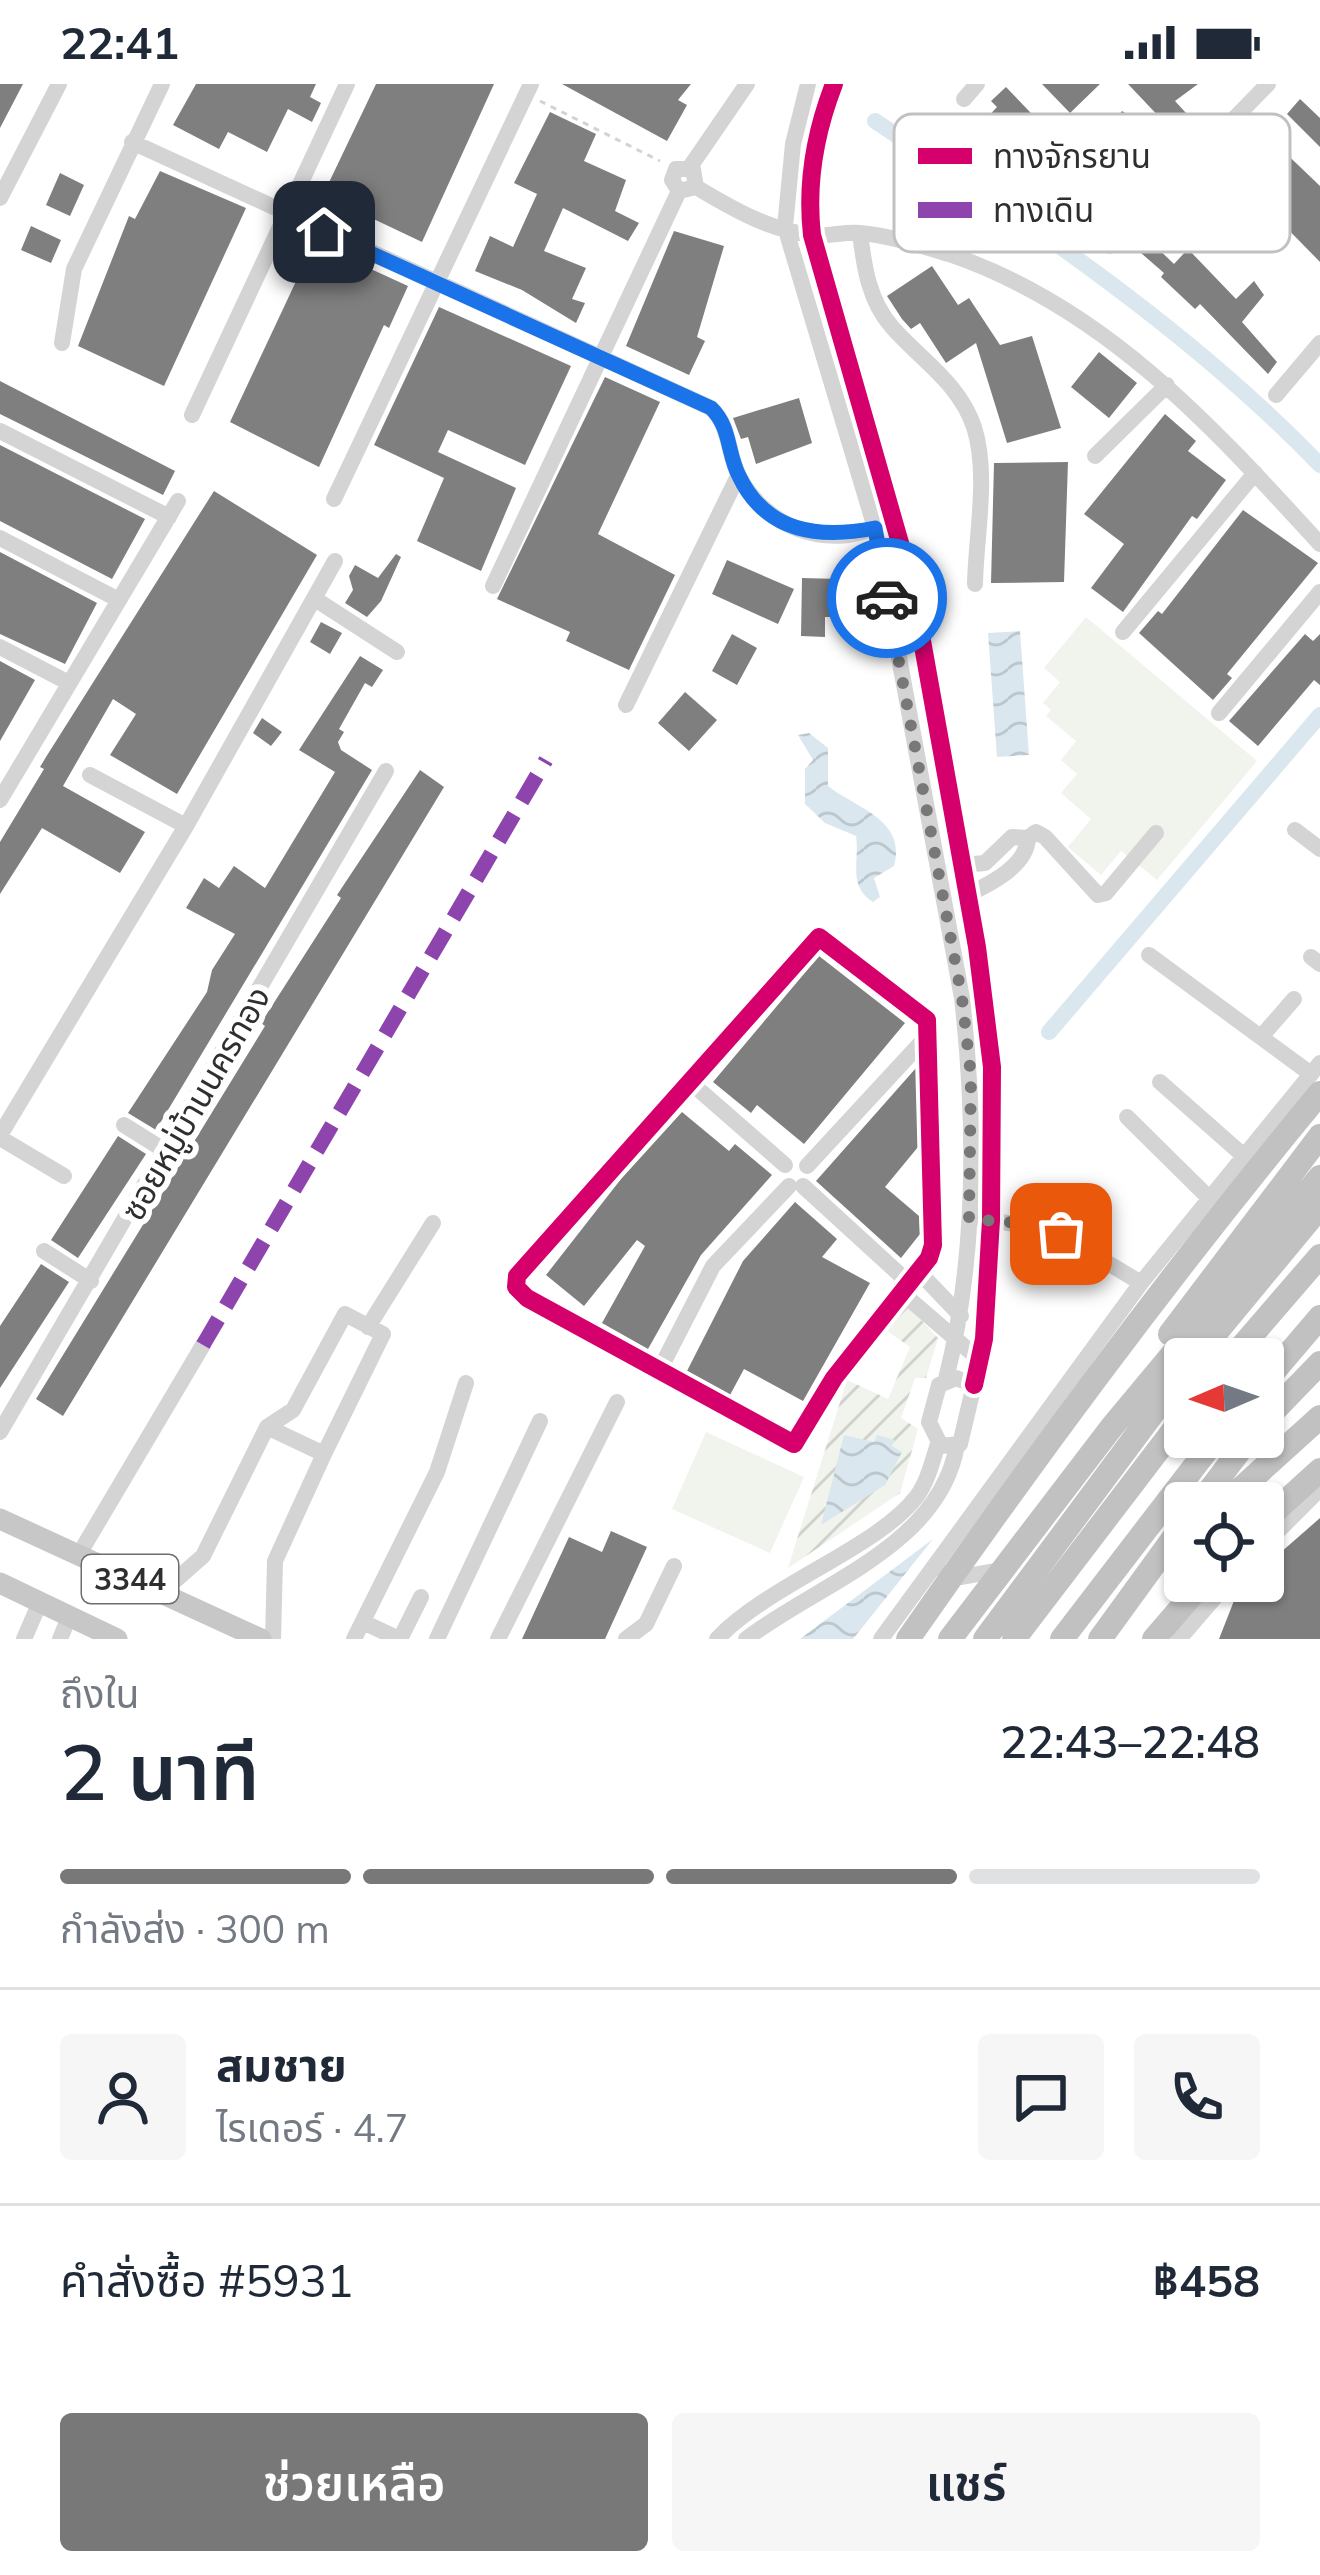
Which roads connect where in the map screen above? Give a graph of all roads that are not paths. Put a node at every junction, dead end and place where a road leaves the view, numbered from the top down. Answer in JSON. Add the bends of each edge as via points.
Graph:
{"nodes":[{"id":1,"x":59,"y":84,"type":"edge"},
{"id":2,"x":162,"y":84,"type":"edge"},
{"id":3,"x":347,"y":84,"type":"edge"},
{"id":4,"x":747,"y":84,"type":"edge"},
{"id":5,"x":808,"y":84,"type":"edge"},
{"id":6,"x":834,"y":84,"type":"edge"},
{"id":7,"x":977,"y":84,"type":"edge"},
{"id":8,"x":1268,"y":84,"type":"edge"},
{"id":9,"x":528,"y":89,"type":"edge"},
{"id":10,"x":964,"y":99,"type":"dead end"},
{"id":11,"x":1239,"y":114,"type":"edge"},
{"id":12,"x":132,"y":142,"type":"junction"},
{"id":13,"x":687,"y":189,"type":"junction"},
{"id":14,"x":0,"y":198,"type":"edge"},
{"id":15,"x":287,"y":215,"type":"junction"},
{"id":16,"x":785,"y":227,"type":"junction"},
{"id":17,"x":860,"y":233,"type":"junction"},
{"id":18,"x":812,"y":236,"type":"junction"},
{"id":19,"x":894,"y":241,"type":"edge"},
{"id":20,"x":940,"y":252,"type":"edge"},
{"id":21,"x":436,"y":283,"type":"junction"},
{"id":22,"x":62,"y":343,"type":"dead end"},
{"id":23,"x":1320,"y":343,"type":"edge"},
{"id":24,"x":599,"y":357,"type":"junction"},
{"id":25,"x":1167,"y":385,"type":"junction"},
{"id":26,"x":1276,"y":395,"type":"dead end"},
{"id":27,"x":192,"y":415,"type":"dead end"},
{"id":28,"x":0,"y":431,"type":"edge"},
{"id":29,"x":1095,"y":456,"type":"dead end"},
{"id":30,"x":1255,"y":473,"type":"junction"},
{"id":31,"x":738,"y":476,"type":"junction"},
{"id":32,"x":334,"y":499,"type":"dead end"},
{"id":33,"x":895,"y":513,"type":"junction"},
{"id":34,"x":875,"y":528,"type":"junction"},
{"id":35,"x":0,"y":538,"type":"edge"},
{"id":36,"x":1320,"y":544,"type":"edge"},
{"id":37,"x":335,"y":561,"type":"dead end"},
{"id":38,"x":975,"y":584,"type":"dead end"},
{"id":39,"x":493,"y":586,"type":"dead end"},
{"id":40,"x":1320,"y":592,"type":"edge"},
{"id":41,"x":315,"y":599,"type":"junction"},
{"id":42,"x":119,"y":600,"type":"junction"},
{"id":43,"x":1124,"y":632,"type":"dead end"},
{"id":44,"x":0,"y":647,"type":"edge"},
{"id":45,"x":397,"y":652,"type":"dead end"},
{"id":46,"x":69,"y":682,"type":"junction"},
{"id":47,"x":626,"y":704,"type":"dead end"},
{"id":48,"x":1219,"y":713,"type":"dead end"},
{"id":49,"x":0,"y":756,"type":"edge"},
{"id":50,"x":21,"y":766,"type":"junction"},
{"id":51,"x":386,"y":772,"type":"dead end"},
{"id":52,"x":90,"y":775,"type":"dead end"},
{"id":53,"x":0,"y":800,"type":"edge"},
{"id":54,"x":186,"y":826,"type":"junction"},
{"id":55,"x":1295,"y":830,"type":"dead end"},
{"id":56,"x":1156,"y":832,"type":"dead end"},
{"id":57,"x":1028,"y":838,"type":"junction"},
{"id":58,"x":1320,"y":849,"type":"edge"},
{"id":59,"x":962,"y":866,"type":"junction"},
{"id":60,"x":968,"y":895,"type":"junction"},
{"id":61,"x":1149,"y":955,"type":"dead end"},
{"id":62,"x":1294,"y":999,"type":"dead end"},
{"id":63,"x":931,"y":1032,"type":"junction"},
{"id":64,"x":1261,"y":1037,"type":"junction"},
{"id":65,"x":1317,"y":1077,"type":"edge"},
{"id":66,"x":690,"y":1082,"type":"junction"},
{"id":67,"x":1160,"y":1082,"type":"dead end"},
{"id":68,"x":1126,"y":1117,"type":"dead end"},
{"id":69,"x":124,"y":1125,"type":"dead end"},
{"id":70,"x":2,"y":1129,"type":"edge"},
{"id":71,"x":1320,"y":1136,"type":"edge"},
{"id":72,"x":167,"y":1153,"type":"junction"},
{"id":73,"x":1245,"y":1157,"type":"junction"},
{"id":74,"x":785,"y":1165,"type":"junction"},
{"id":75,"x":807,"y":1166,"type":"junction"},
{"id":76,"x":64,"y":1176,"type":"dead end"},
{"id":77,"x":1320,"y":1177,"type":"edge"},
{"id":78,"x":796,"y":1186,"type":"junction"},
{"id":79,"x":1211,"y":1200,"type":"junction"},
{"id":80,"x":1320,"y":1207,"type":"edge"},
{"id":81,"x":969,"y":1219,"type":"junction"},
{"id":82,"x":991,"y":1220,"type":"junction"},
{"id":83,"x":433,"y":1223,"type":"dead end"},
{"id":84,"x":44,"y":1251,"type":"dead end"},
{"id":85,"x":1320,"y":1256,"type":"edge"},
{"id":86,"x":91,"y":1281,"type":"junction"},
{"id":87,"x":909,"y":1281,"type":"junction"},
{"id":88,"x":1141,"y":1283,"type":"junction"},
{"id":89,"x":961,"y":1316,"type":"junction"},
{"id":90,"x":1320,"y":1317,"type":"edge"},
{"id":91,"x":368,"y":1327,"type":"junction"},
{"id":92,"x":1211,"y":1338,"type":"edge"},
{"id":93,"x":1250,"y":1338,"type":"edge"},
{"id":94,"x":955,"y":1342,"type":"junction"},
{"id":95,"x":203,"y":1345,"type":"dead end"},
{"id":96,"x":1284,"y":1359,"type":"edge"},
{"id":97,"x":980,"y":1360,"type":"junction"},
{"id":98,"x":1320,"y":1363,"type":"edge"},
{"id":99,"x":659,"y":1371,"type":"junction"},
{"id":100,"x":946,"y":1378,"type":"junction"},
{"id":101,"x":466,"y":1383,"type":"dead end"},
{"id":102,"x":974,"y":1385,"type":"junction"},
{"id":103,"x":1164,"y":1399,"type":"edge"},
{"id":104,"x":1284,"y":1400,"type":"edge"},
{"id":105,"x":617,"y":1402,"type":"dead end"},
{"id":106,"x":1320,"y":1418,"type":"edge"},
{"id":107,"x":540,"y":1421,"type":"dead end"},
{"id":108,"x":267,"y":1426,"type":"junction"},
{"id":109,"x":1112,"y":1428,"type":"junction"},
{"id":110,"x":0,"y":1432,"type":"edge"},
{"id":111,"x":1164,"y":1442,"type":"edge"},
{"id":112,"x":947,"y":1445,"type":"junction"},
{"id":113,"x":324,"y":1454,"type":"junction"},
{"id":114,"x":1201,"y":1458,"type":"edge"},
{"id":115,"x":1234,"y":1458,"type":"edge"},
{"id":116,"x":1317,"y":1478,"type":"edge"},
{"id":117,"x":1216,"y":1482,"type":"edge"},
{"id":118,"x":1248,"y":1482,"type":"edge"},
{"id":119,"x":1284,"y":1505,"type":"edge"},
{"id":120,"x":0,"y":1520,"type":"edge"},
{"id":121,"x":1284,"y":1520,"type":"edge"},
{"id":122,"x":1164,"y":1552,"type":"edge"},
{"id":123,"x":78,"y":1556,"type":"junction"},
{"id":124,"x":674,"y":1566,"type":"dead end"},
{"id":125,"x":1164,"y":1569,"type":"edge"},
{"id":126,"x":932,"y":1570,"type":"junction"},
{"id":127,"x":1000,"y":1570,"type":"junction"},
{"id":128,"x":0,"y":1583,"type":"edge"},
{"id":129,"x":161,"y":1593,"type":"junction"},
{"id":130,"x":421,"y":1597,"type":"dead end"},
{"id":131,"x":40,"y":1602,"type":"junction"},
{"id":132,"x":1186,"y":1602,"type":"edge"},
{"id":133,"x":1211,"y":1602,"type":"edge"},
{"id":134,"x":65,"y":1628,"type":"edge"},
{"id":135,"x":358,"y":1630,"type":"edge"},
{"id":136,"x":24,"y":1639,"type":"edge"},
{"id":137,"x":117,"y":1639,"type":"edge"},
{"id":138,"x":261,"y":1639,"type":"edge"},
{"id":139,"x":273,"y":1639,"type":"edge"},
{"id":140,"x":399,"y":1639,"type":"edge"},
{"id":141,"x":437,"y":1639,"type":"edge"},
{"id":142,"x":498,"y":1639,"type":"edge"},
{"id":143,"x":626,"y":1639,"type":"edge"},
{"id":144,"x":717,"y":1639,"type":"edge"},
{"id":145,"x":746,"y":1639,"type":"edge"},
{"id":146,"x":881,"y":1639,"type":"edge"},
{"id":147,"x":908,"y":1639,"type":"edge"},
{"id":148,"x":950,"y":1639,"type":"edge"},
{"id":149,"x":985,"y":1639,"type":"edge"},
{"id":150,"x":1014,"y":1639,"type":"edge"},
{"id":151,"x":1063,"y":1639,"type":"edge"},
{"id":152,"x":1104,"y":1639,"type":"edge"},
{"id":153,"x":1154,"y":1639,"type":"edge"},
{"id":154,"x":1179,"y":1639,"type":"edge"}],
"edges":[{"from":1,"to":14,"type":"street"},
{"from":2,"to":12,"type":"street"},
{"from":3,"to":15,"type":"street"},
{"from":4,"to":13,"type":"street","via":[[683,168],[698,177]]},
{"from":5,"to":16,"type":"street"},
{"from":6,"to":18,"type":"street","via":[[817,128]]},
{"from":7,"to":10,"type":"street"},
{"from":8,"to":11,"type":"street"},
{"from":9,"to":21,"type":"street"},
{"from":12,"to":15,"type":"street"},
{"from":12,"to":22,"type":"street","via":[[69,281]]},
{"from":13,"to":16,"type":"street"},
{"from":13,"to":24,"type":"street"},
{"from":15,"to":21,"type":"street"},
{"from":15,"to":27,"type":"street"},
{"from":16,"to":18,"type":"street"},
{"from":16,"to":34,"type":"street"},
{"from":17,"to":18,"type":"street"},
{"from":17,"to":19,"type":"street"},
{"from":17,"to":38,"type":"street","via":[[875,302],[946,381],[973,426]]},
{"from":18,"to":33,"type":"street"},
{"from":20,"to":25,"type":"street","via":[[1041,292]]},
{"from":21,"to":24,"type":"street"},
{"from":21,"to":32,"type":"street"},
{"from":23,"to":26,"type":"street"},
{"from":24,"to":31,"type":"street","via":[[711,408]]},
{"from":24,"to":39,"type":"street"},
{"from":25,"to":29,"type":"street"},
{"from":25,"to":30,"type":"street"},
{"from":28,"to":42,"type":"street","via":[[174,509]]},
{"from":30,"to":36,"type":"street"},
{"from":30,"to":43,"type":"street"},
{"from":31,"to":34,"type":"street","via":[[774,518],[798,531]]},
{"from":31,"to":47,"type":"street"},
{"from":33,"to":34,"type":"street"},
{"from":33,"to":59,"type":"street"},
{"from":34,"to":81,"type":"street","via":[[962,998],[971,1076]]},
{"from":35,"to":42,"type":"street"},
{"from":37,"to":41,"type":"street"},
{"from":40,"to":48,"type":"street"},
{"from":41,"to":45,"type":"street"},
{"from":41,"to":54,"type":"street"},
{"from":42,"to":46,"type":"street"},
{"from":44,"to":46,"type":"street"},
{"from":46,"to":50,"type":"street"},
{"from":49,"to":50,"type":"street"},
{"from":50,"to":53,"type":"street"},
{"from":51,"to":72,"type":"street","name":"ซอยหมู่บ้านนครทอง"},
{"from":52,"to":54,"type":"street"},
{"from":54,"to":70,"type":"street"},
{"from":55,"to":58,"type":"street"},
{"from":56,"to":57,"type":"street","via":[[1098,895],[1045,837]]},
{"from":57,"to":59,"type":"street","via":[[1012,837],[995,857]]},
{"from":57,"to":60,"type":"street","via":[[1015,863]]},
{"from":59,"to":60,"type":"street"},
{"from":60,"to":82,"type":"street","via":[[992,1067]]},
{"from":61,"to":64,"type":"street"},
{"from":62,"to":64,"type":"street"},
{"from":63,"to":66,"type":"street","via":[[922,1011],[822,936]]},
{"from":63,"to":75,"type":"street"},
{"from":63,"to":87,"type":"street","via":[[933,1245]]},
{"from":64,"to":65,"type":"street"},
{"from":65,"to":73,"type":"street"},
{"from":65,"to":147,"type":"highway","bridge":true},
{"from":66,"to":74,"type":"street"},
{"from":66,"to":99,"type":"street","via":[[517,1276],[526,1298]]},
{"from":67,"to":73,"type":"street"},
{"from":68,"to":79,"type":"street"},
{"from":69,"to":72,"type":"street"},
{"from":70,"to":76,"type":"street"},
{"from":71,"to":109,"type":"highway","via":[[1172,1331]]},
{"from":72,"to":86,"type":"street","name":"ซอยหมู่บ้านนครทอง"},
{"from":73,"to":79,"type":"street"},
{"from":74,"to":75,"type":"street"},
{"from":74,"to":78,"type":"street","via":[[782,1176]]},
{"from":75,"to":78,"type":"street"},
{"from":77,"to":109,"type":"highway"},
{"from":78,"to":87,"type":"street"},
{"from":78,"to":99,"type":"street","via":[[713,1266]]},
{"from":79,"to":88,"type":"street"},
{"from":80,"to":92,"type":"highway"},
{"from":81,"to":82,"type":"street"},
{"from":81,"to":89,"type":"street"},
{"from":82,"to":88,"type":"street","via":[[1061,1234]]},
{"from":82,"to":97,"type":"street"},
{"from":83,"to":91,"type":"street"},
{"from":84,"to":86,"type":"street"},
{"from":85,"to":93,"type":"highway"},
{"from":86,"to":110,"type":"street","name":"ซอยหมู่บ้านนครทอง"},
{"from":87,"to":89,"type":"street"},
{"from":87,"to":94,"type":"street"},
{"from":87,"to":99,"type":"street","via":[[794,1444]]},
{"from":88,"to":126,"type":"street"},
{"from":89,"to":94,"type":"street"},
{"from":90,"to":96,"type":"highway"},
{"from":91,"to":108,"type":"street","via":[[345,1315],[293,1410]]},
{"from":91,"to":113,"type":"street","via":[[383,1334]]},
{"from":94,"to":97,"type":"street"},
{"from":94,"to":100,"type":"street"},
{"from":95,"to":123,"type":"street"},
{"from":97,"to":102,"type":"street"},
{"from":98,"to":104,"type":"highway"},
{"from":100,"to":102,"type":"street"},
{"from":100,"to":112,"type":"street","via":[[929,1422]]},
{"from":101,"to":135,"type":"street","via":[[436,1472]]},
{"from":102,"to":112,"type":"street","via":[[976,1396]]},
{"from":103,"to":149,"type":"highway"},
{"from":105,"to":142,"type":"street"},
{"from":106,"to":118,"type":"highway"},
{"from":107,"to":141,"type":"street"},
{"from":108,"to":113,"type":"street"},
{"from":108,"to":129,"type":"street","via":[[203,1556]]},
{"from":109,"to":127,"type":"highway"},
{"from":111,"to":150,"type":"highway"},
{"from":112,"to":144,"type":"street","via":[[904,1510],[761,1601]]},
{"from":112,"to":145,"type":"street","via":[[945,1490],[919,1523]]},
{"from":113,"to":139,"type":"street","via":[[275,1561]]},
{"from":114,"to":151,"type":"highway"},
{"from":115,"to":117,"type":"highway"},
{"from":116,"to":119,"type":"highway"},
{"from":116,"to":121,"type":"street"},
{"from":120,"to":123,"type":"main road","number":"3344"},
{"from":122,"to":152,"type":"highway"},
{"from":123,"to":129,"type":"main road","number":"3344"},
{"from":124,"to":143,"type":"street","via":[[646,1624]]},
{"from":125,"to":152,"type":"highway"},
{"from":126,"to":127,"type":"street","via":[[962,1577]]},
{"from":126,"to":146,"type":"street"},
{"from":127,"to":148,"type":"highway"},
{"from":128,"to":131,"type":"main road","number":"3344"},
{"from":129,"to":138,"type":"main road","number":"3344"},
{"from":130,"to":140,"type":"street"},
{"from":131,"to":134,"type":"main road","number":"3344"},
{"from":131,"to":136,"type":"street"},
{"from":132,"to":153,"type":"highway"},
{"from":133,"to":154,"type":"street"},
{"from":134,"to":137,"type":"main road","number":"3344"},
{"from":135,"to":140,"type":"street"}]}
